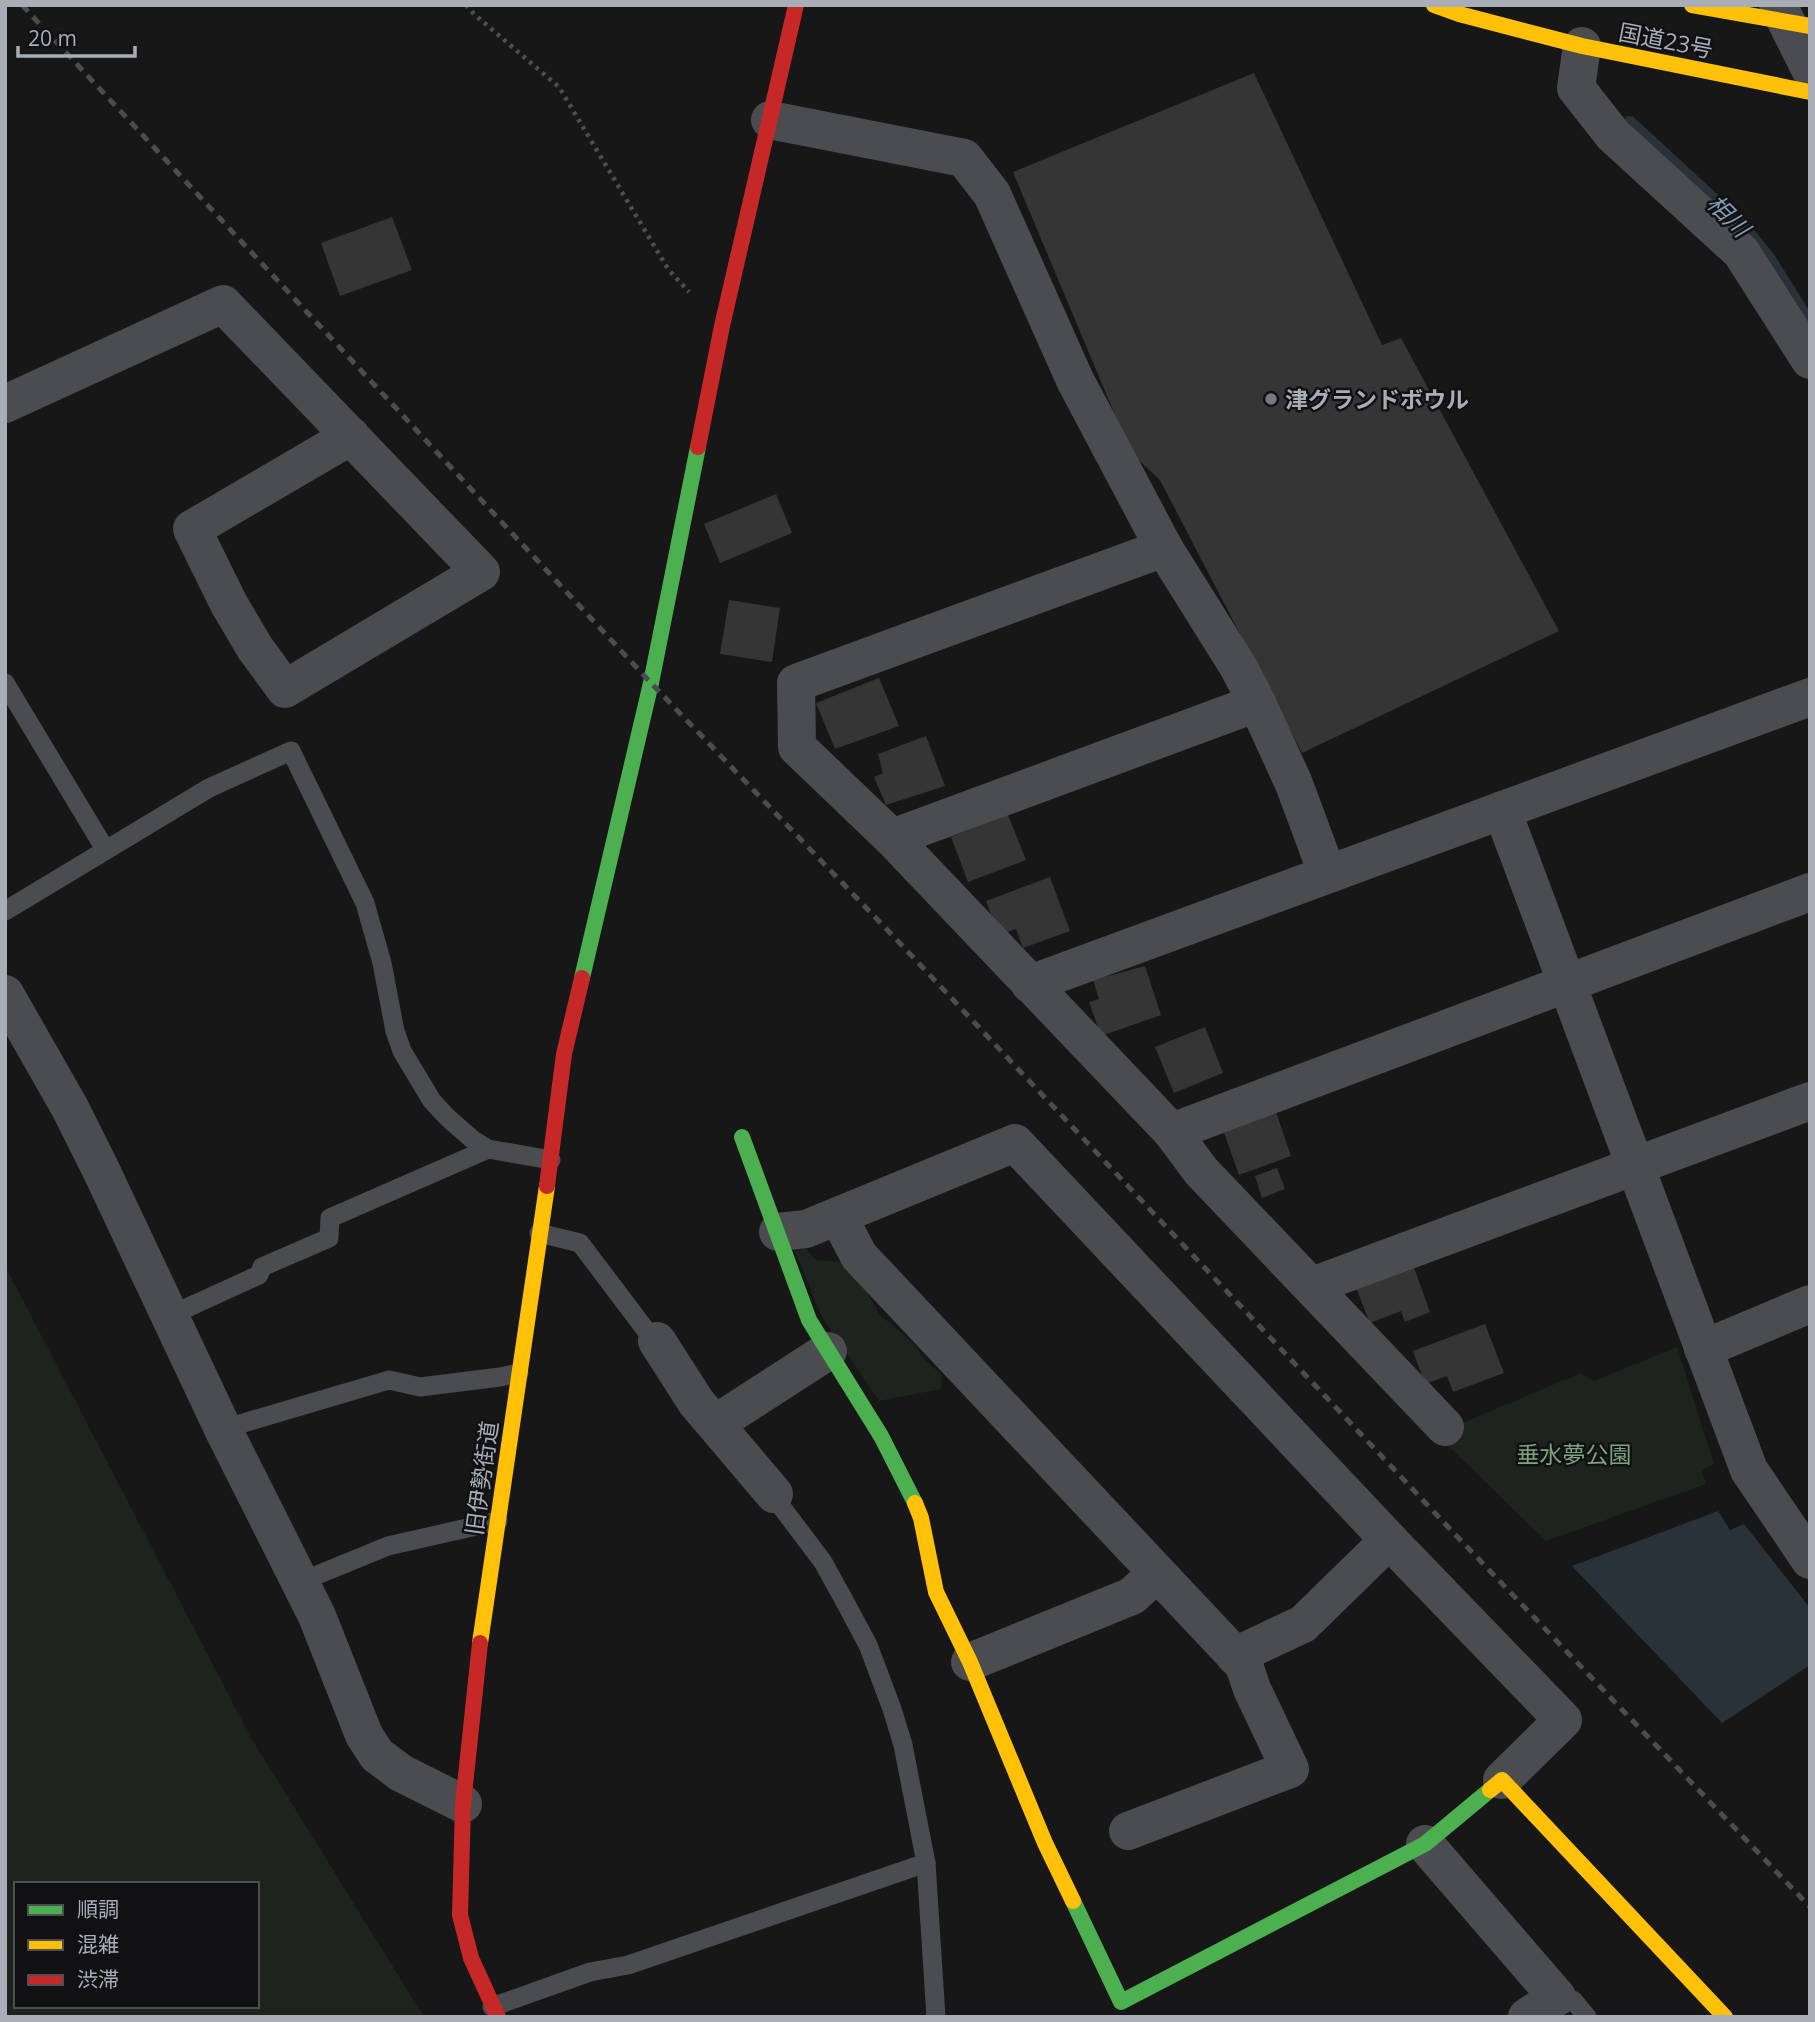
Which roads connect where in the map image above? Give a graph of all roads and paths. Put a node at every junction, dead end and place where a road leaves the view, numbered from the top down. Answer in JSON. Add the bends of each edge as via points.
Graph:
{"nodes":[{"id":1,"x":466,"y":5,"type":"edge"},
{"id":2,"x":796,"y":5,"type":"edge"},
{"id":3,"x":1434,"y":5,"type":"edge"},
{"id":4,"x":1692,"y":5,"type":"edge"},
{"id":5,"x":1791,"y":18,"type":"edge"},
{"id":6,"x":1582,"y":46,"type":"junction"},
{"id":7,"x":1810,"y":69,"type":"edge"},
{"id":8,"x":1810,"y":92,"type":"edge"},
{"id":9,"x":770,"y":120,"type":"junction"},
{"id":10,"x":722,"y":326,"type":"junction"},
{"id":11,"x":1810,"y":360,"type":"edge"},
{"id":12,"x":5,"y":404,"type":"edge"},
{"id":13,"x":351,"y":436,"type":"junction"},
{"id":14,"x":1164,"y":548,"type":"junction"},
{"id":15,"x":5,"y":683,"type":"edge"},
{"id":16,"x":1810,"y":696,"type":"edge"},
{"id":17,"x":1257,"y":702,"type":"junction"},
{"id":18,"x":1502,"y":810,"type":"junction"},
{"id":19,"x":892,"y":838,"type":"junction"},
{"id":20,"x":106,"y":849,"type":"junction"},
{"id":21,"x":1327,"y":873,"type":"junction"},
{"id":22,"x":1810,"y":892,"type":"edge"},
{"id":23,"x":5,"y":911,"type":"edge"},
{"id":24,"x":1567,"y":982,"type":"junction"},
{"id":25,"x":1030,"y":984,"type":"junction"},
{"id":26,"x":5,"y":994,"type":"edge"},
{"id":27,"x":1810,"y":1101,"type":"edge"},
{"id":28,"x":1172,"y":1132,"type":"junction"},
{"id":29,"x":742,"y":1137,"type":"dead end"},
{"id":30,"x":488,"y":1149,"type":"junction"},
{"id":31,"x":551,"y":1160,"type":"junction"},
{"id":32,"x":1634,"y":1166,"type":"junction"},
{"id":33,"x":838,"y":1216,"type":"junction"},
{"id":34,"x":778,"y":1232,"type":"junction"},
{"id":35,"x":539,"y":1233,"type":"junction"},
{"id":36,"x":1312,"y":1286,"type":"junction"},
{"id":37,"x":1810,"y":1304,"type":"edge"},
{"id":38,"x":169,"y":1316,"type":"junction"},
{"id":39,"x":657,"y":1341,"type":"joint"},
{"id":40,"x":1703,"y":1349,"type":"junction"},
{"id":41,"x":828,"y":1351,"type":"junction"},
{"id":42,"x":519,"y":1373,"type":"junction"},
{"id":43,"x":715,"y":1424,"type":"junction"},
{"id":44,"x":1445,"y":1427,"type":"dead end"},
{"id":45,"x":223,"y":1429,"type":"junction"},
{"id":46,"x":774,"y":1494,"type":"joint"},
{"id":47,"x":498,"y":1521,"type":"junction"},
{"id":48,"x":1389,"y":1540,"type":"junction"},
{"id":49,"x":1806,"y":1548,"type":"edge"},
{"id":50,"x":1157,"y":1573,"type":"junction"},
{"id":51,"x":300,"y":1582,"type":"junction"},
{"id":52,"x":1235,"y":1656,"type":"junction"},
{"id":53,"x":970,"y":1662,"type":"junction"},
{"id":54,"x":1502,"y":1780,"type":"junction"},
{"id":55,"x":463,"y":1804,"type":"junction"},
{"id":56,"x":1128,"y":1831,"type":"dead end"},
{"id":57,"x":1425,"y":1844,"type":"junction"},
{"id":58,"x":926,"y":1863,"type":"junction"},
{"id":59,"x":1127,"y":2009,"type":"edge"},
{"id":60,"x":1557,"y":2010,"type":"edge"},
{"id":61,"x":495,"y":2012,"type":"edge"},
{"id":62,"x":936,"y":2017,"type":"edge"},
{"id":63,"x":1726,"y":2017,"type":"edge"}],
"edges":[{"from":1,"to":10,"type":"path","via":[[559,87],[668,269]]},
{"from":2,"to":9,"type":"main road","name":"旧伊勢街道"},
{"from":3,"to":6,"type":"main road","name":"国道23号"},
{"from":4,"to":5,"type":"main road","name":"国道23号"},
{"from":5,"to":7,"type":"street"},
{"from":6,"to":8,"type":"main road","name":"国道23号"},
{"from":6,"to":11,"type":"street","via":[[1572,105],[1613,135],[1741,252]]},
{"from":9,"to":10,"type":"main road","name":"旧伊勢街道"},
{"from":9,"to":14,"type":"street","via":[[964,158],[992,194],[1075,380]]},
{"from":10,"to":31,"type":"main road","name":"旧伊勢街道","via":[[651,683],[564,1054]]},
{"from":12,"to":13,"type":"street","via":[[223,304]]},
{"from":13,"to":13,"type":"street","via":[[481,572],[285,689],[229,604],[191,529]]},
{"from":14,"to":17,"type":"street"},
{"from":14,"to":19,"type":"street","via":[[796,683],[797,747]]},
{"from":15,"to":20,"type":"lane"},
{"from":16,"to":18,"type":"street"},
{"from":17,"to":19,"type":"street"},
{"from":17,"to":21,"type":"street"},
{"from":18,"to":21,"type":"street"},
{"from":18,"to":24,"type":"street"},
{"from":19,"to":25,"type":"street"},
{"from":20,"to":23,"type":"lane"},
{"from":20,"to":30,"type":"lane","via":[[209,788],[291,751],[365,903],[402,1051],[432,1101]]},
{"from":21,"to":25,"type":"street"},
{"from":22,"to":24,"type":"street"},
{"from":24,"to":28,"type":"street"},
{"from":24,"to":32,"type":"street"},
{"from":25,"to":28,"type":"street"},
{"from":26,"to":38,"type":"street","via":[[70,1108]]},
{"from":27,"to":32,"type":"street"},
{"from":28,"to":36,"type":"street","via":[[1201,1171]]},
{"from":29,"to":34,"type":"main road"},
{"from":30,"to":31,"type":"lane"},
{"from":30,"to":38,"type":"lane","via":[[330,1219],[329,1238]]},
{"from":31,"to":35,"type":"main road","name":"旧伊勢街道"},
{"from":32,"to":36,"type":"street"},
{"from":32,"to":40,"type":"street"},
{"from":33,"to":34,"type":"street","via":[[806,1229]]},
{"from":33,"to":48,"type":"street","via":[[1015,1143]]},
{"from":33,"to":50,"type":"street","via":[[859,1256]]},
{"from":34,"to":41,"type":"main road","via":[[809,1320]]},
{"from":35,"to":39,"type":"lane","via":[[580,1243]]},
{"from":35,"to":42,"type":"main road","name":"旧伊勢街道"},
{"from":36,"to":44,"type":"street"},
{"from":37,"to":40,"type":"street"},
{"from":38,"to":45,"type":"street"},
{"from":39,"to":43,"type":"street"},
{"from":40,"to":49,"type":"street","via":[[1749,1470]]},
{"from":41,"to":43,"type":"street"},
{"from":41,"to":53,"type":"main road","via":[[907,1485],[921,1518],[936,1591]]},
{"from":42,"to":45,"type":"lane","via":[[420,1387],[389,1380]]},
{"from":42,"to":47,"type":"main road","name":"旧伊勢街道"},
{"from":43,"to":46,"type":"street"},
{"from":45,"to":51,"type":"street"},
{"from":46,"to":58,"type":"lane","via":[[823,1562],[872,1656],[903,1745]]},
{"from":47,"to":51,"type":"lane","via":[[388,1546]]},
{"from":47,"to":55,"type":"main road","name":"旧伊勢街道"},
{"from":48,"to":52,"type":"street","via":[[1303,1625]]},
{"from":48,"to":54,"type":"street","via":[[1563,1720]]},
{"from":50,"to":52,"type":"street"},
{"from":50,"to":53,"type":"street","via":[[1132,1596]]},
{"from":51,"to":55,"type":"street","via":[[357,1721],[377,1755],[401,1773]]},
{"from":52,"to":56,"type":"street","via":[[1244,1665],[1290,1769]]},
{"from":53,"to":59,"type":"main road","via":[[1045,1843]]},
{"from":54,"to":57,"type":"main road"},
{"from":54,"to":63,"type":"main road"},
{"from":55,"to":61,"type":"main road","name":"旧伊勢街道","via":[[460,1915],[471,1958]]},
{"from":57,"to":59,"type":"main road"},
{"from":57,"to":60,"type":"street"},
{"from":58,"to":61,"type":"lane","via":[[628,1965],[590,1972]]},
{"from":58,"to":62,"type":"lane"}]}
